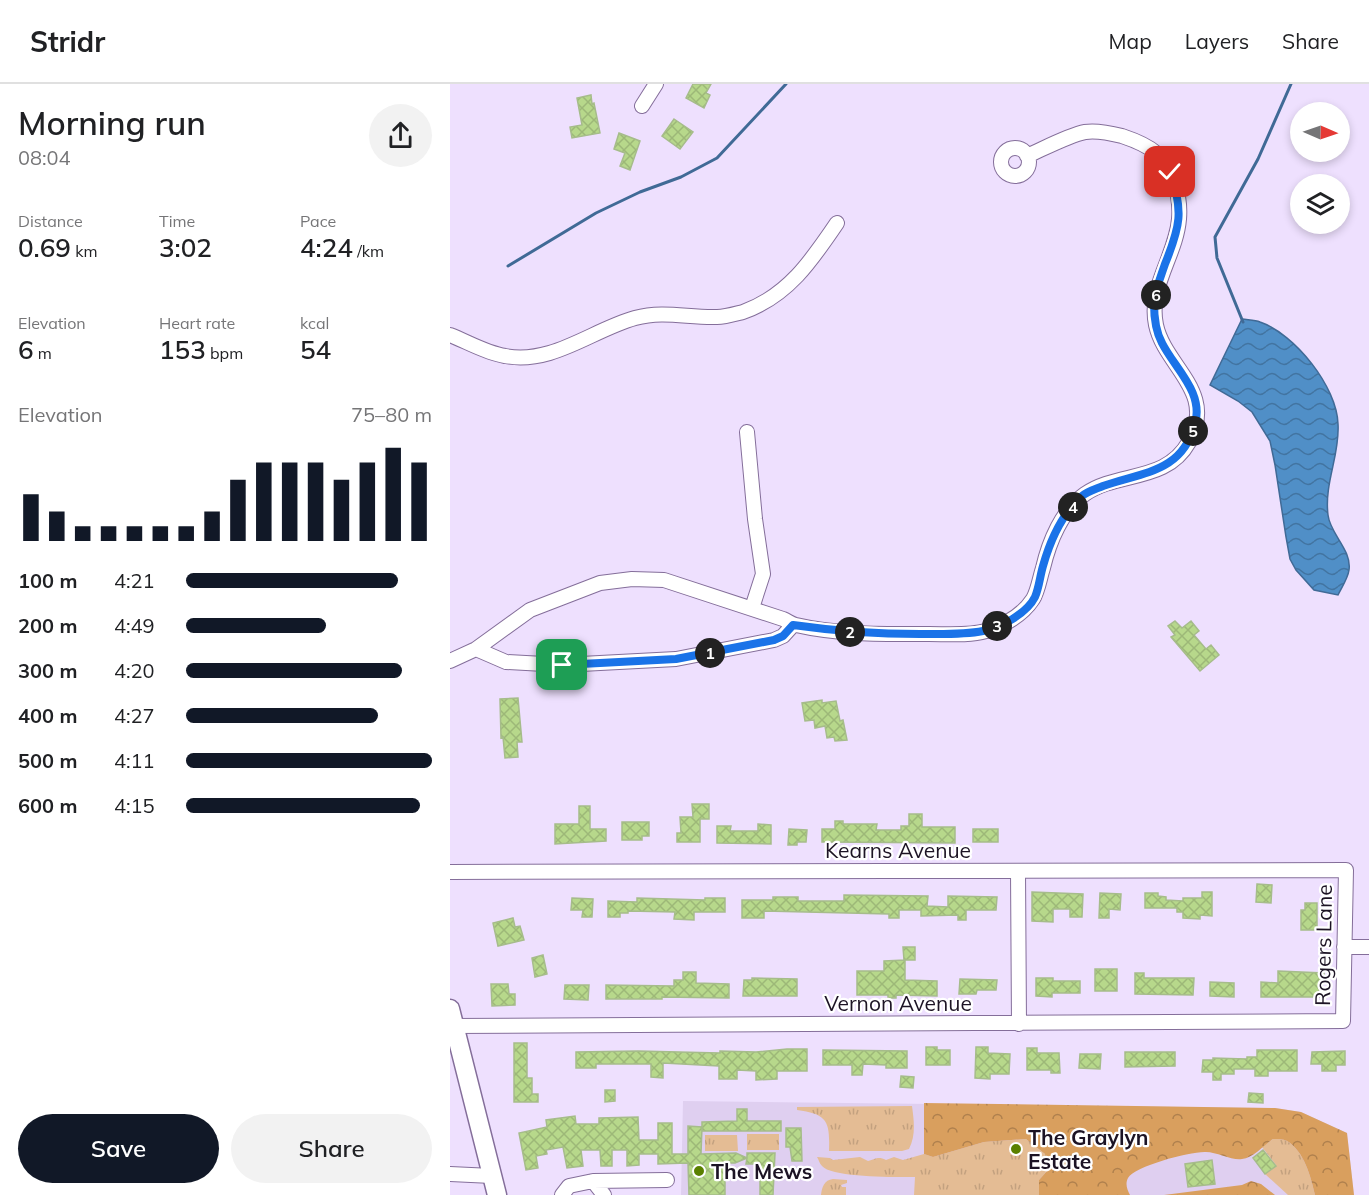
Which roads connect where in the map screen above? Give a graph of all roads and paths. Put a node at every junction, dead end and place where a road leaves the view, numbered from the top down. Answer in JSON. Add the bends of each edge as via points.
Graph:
{"nodes":[{"id":1,"x":656,"y":84,"type":"edge"},
{"id":2,"x":642,"y":106,"type":"dead end"},
{"id":3,"x":1027,"y":156,"type":"dead end"},
{"id":4,"x":837,"y":223,"type":"dead end"},
{"id":5,"x":450,"y":335,"type":"edge"},
{"id":6,"x":747,"y":432,"type":"dead end"},
{"id":7,"x":752,"y":608,"type":"junction"},
{"id":8,"x":793,"y":625,"type":"junction"},
{"id":9,"x":476,"y":649,"type":"junction"},
{"id":10,"x":450,"y":662,"type":"edge"},
{"id":11,"x":1346,"y":870,"type":"joint"},
{"id":12,"x":1018,"y":871,"type":"junction"},
{"id":13,"x":450,"y":872,"type":"edge"},
{"id":14,"x":1344,"y":947,"type":"junction"},
{"id":15,"x":1369,"y":947,"type":"edge"},
{"id":16,"x":451,"y":1020,"type":"edge"},
{"id":17,"x":1343,"y":1021,"type":"joint"},
{"id":18,"x":1019,"y":1024,"type":"junction"},
{"id":19,"x":450,"y":1174,"type":"edge"},
{"id":20,"x":492,"y":1176,"type":"junction"},
{"id":21,"x":668,"y":1180,"type":"dead end"},
{"id":22,"x":593,"y":1181,"type":"junction"},
{"id":23,"x":497,"y":1195,"type":"edge"},
{"id":24,"x":562,"y":1195,"type":"edge"},
{"id":25,"x":604,"y":1195,"type":"edge"}],
"edges":[{"from":1,"to":2,"type":"street"},
{"from":3,"to":8,"type":"street","via":[[1084,132],[1107,132],[1136,141],[1156,153],[1170,172],[1179,196],[1179,218],[1154,302],[1162,343],[1185,376],[1196,401],[1196,423],[1188,443],[1166,466],[1083,495],[1065,516],[1048,547],[1034,598],[1018,617],[985,631],[947,634],[844,632]]},
{"from":4,"to":5,"type":"street","via":[[784,290],[735,314],[718,318],[668,313],[638,317],[557,351],[525,357],[506,357]]},
{"from":6,"to":7,"type":"street","via":[[763,574]]},
{"from":7,"to":8,"type":"street"},
{"from":7,"to":9,"type":"street","via":[[664,580],[600,583],[530,610]]},
{"from":8,"to":9,"type":"street","via":[[774,640],[676,659],[562,665],[507,662]]},
{"from":9,"to":10,"type":"street"},
{"from":11,"to":12,"type":"street","name":"Kearns Avenue"},
{"from":11,"to":14,"type":"street","name":"Rogers Lane"},
{"from":12,"to":13,"type":"street","name":"Kearns Avenue"},
{"from":12,"to":18,"type":"street"},
{"from":14,"to":15,"type":"street"},
{"from":14,"to":17,"type":"street","name":"Rogers Lane"},
{"from":16,"to":18,"type":"street","name":"Vernon Avenue"},
{"from":16,"to":20,"type":"main road"},
{"from":17,"to":18,"type":"street","name":"Vernon Avenue"},
{"from":19,"to":20,"type":"street"},
{"from":20,"to":23,"type":"main road"},
{"from":21,"to":22,"type":"street"},
{"from":22,"to":24,"type":"street","via":[[569,1186]]},
{"from":22,"to":25,"type":"street"}]}
